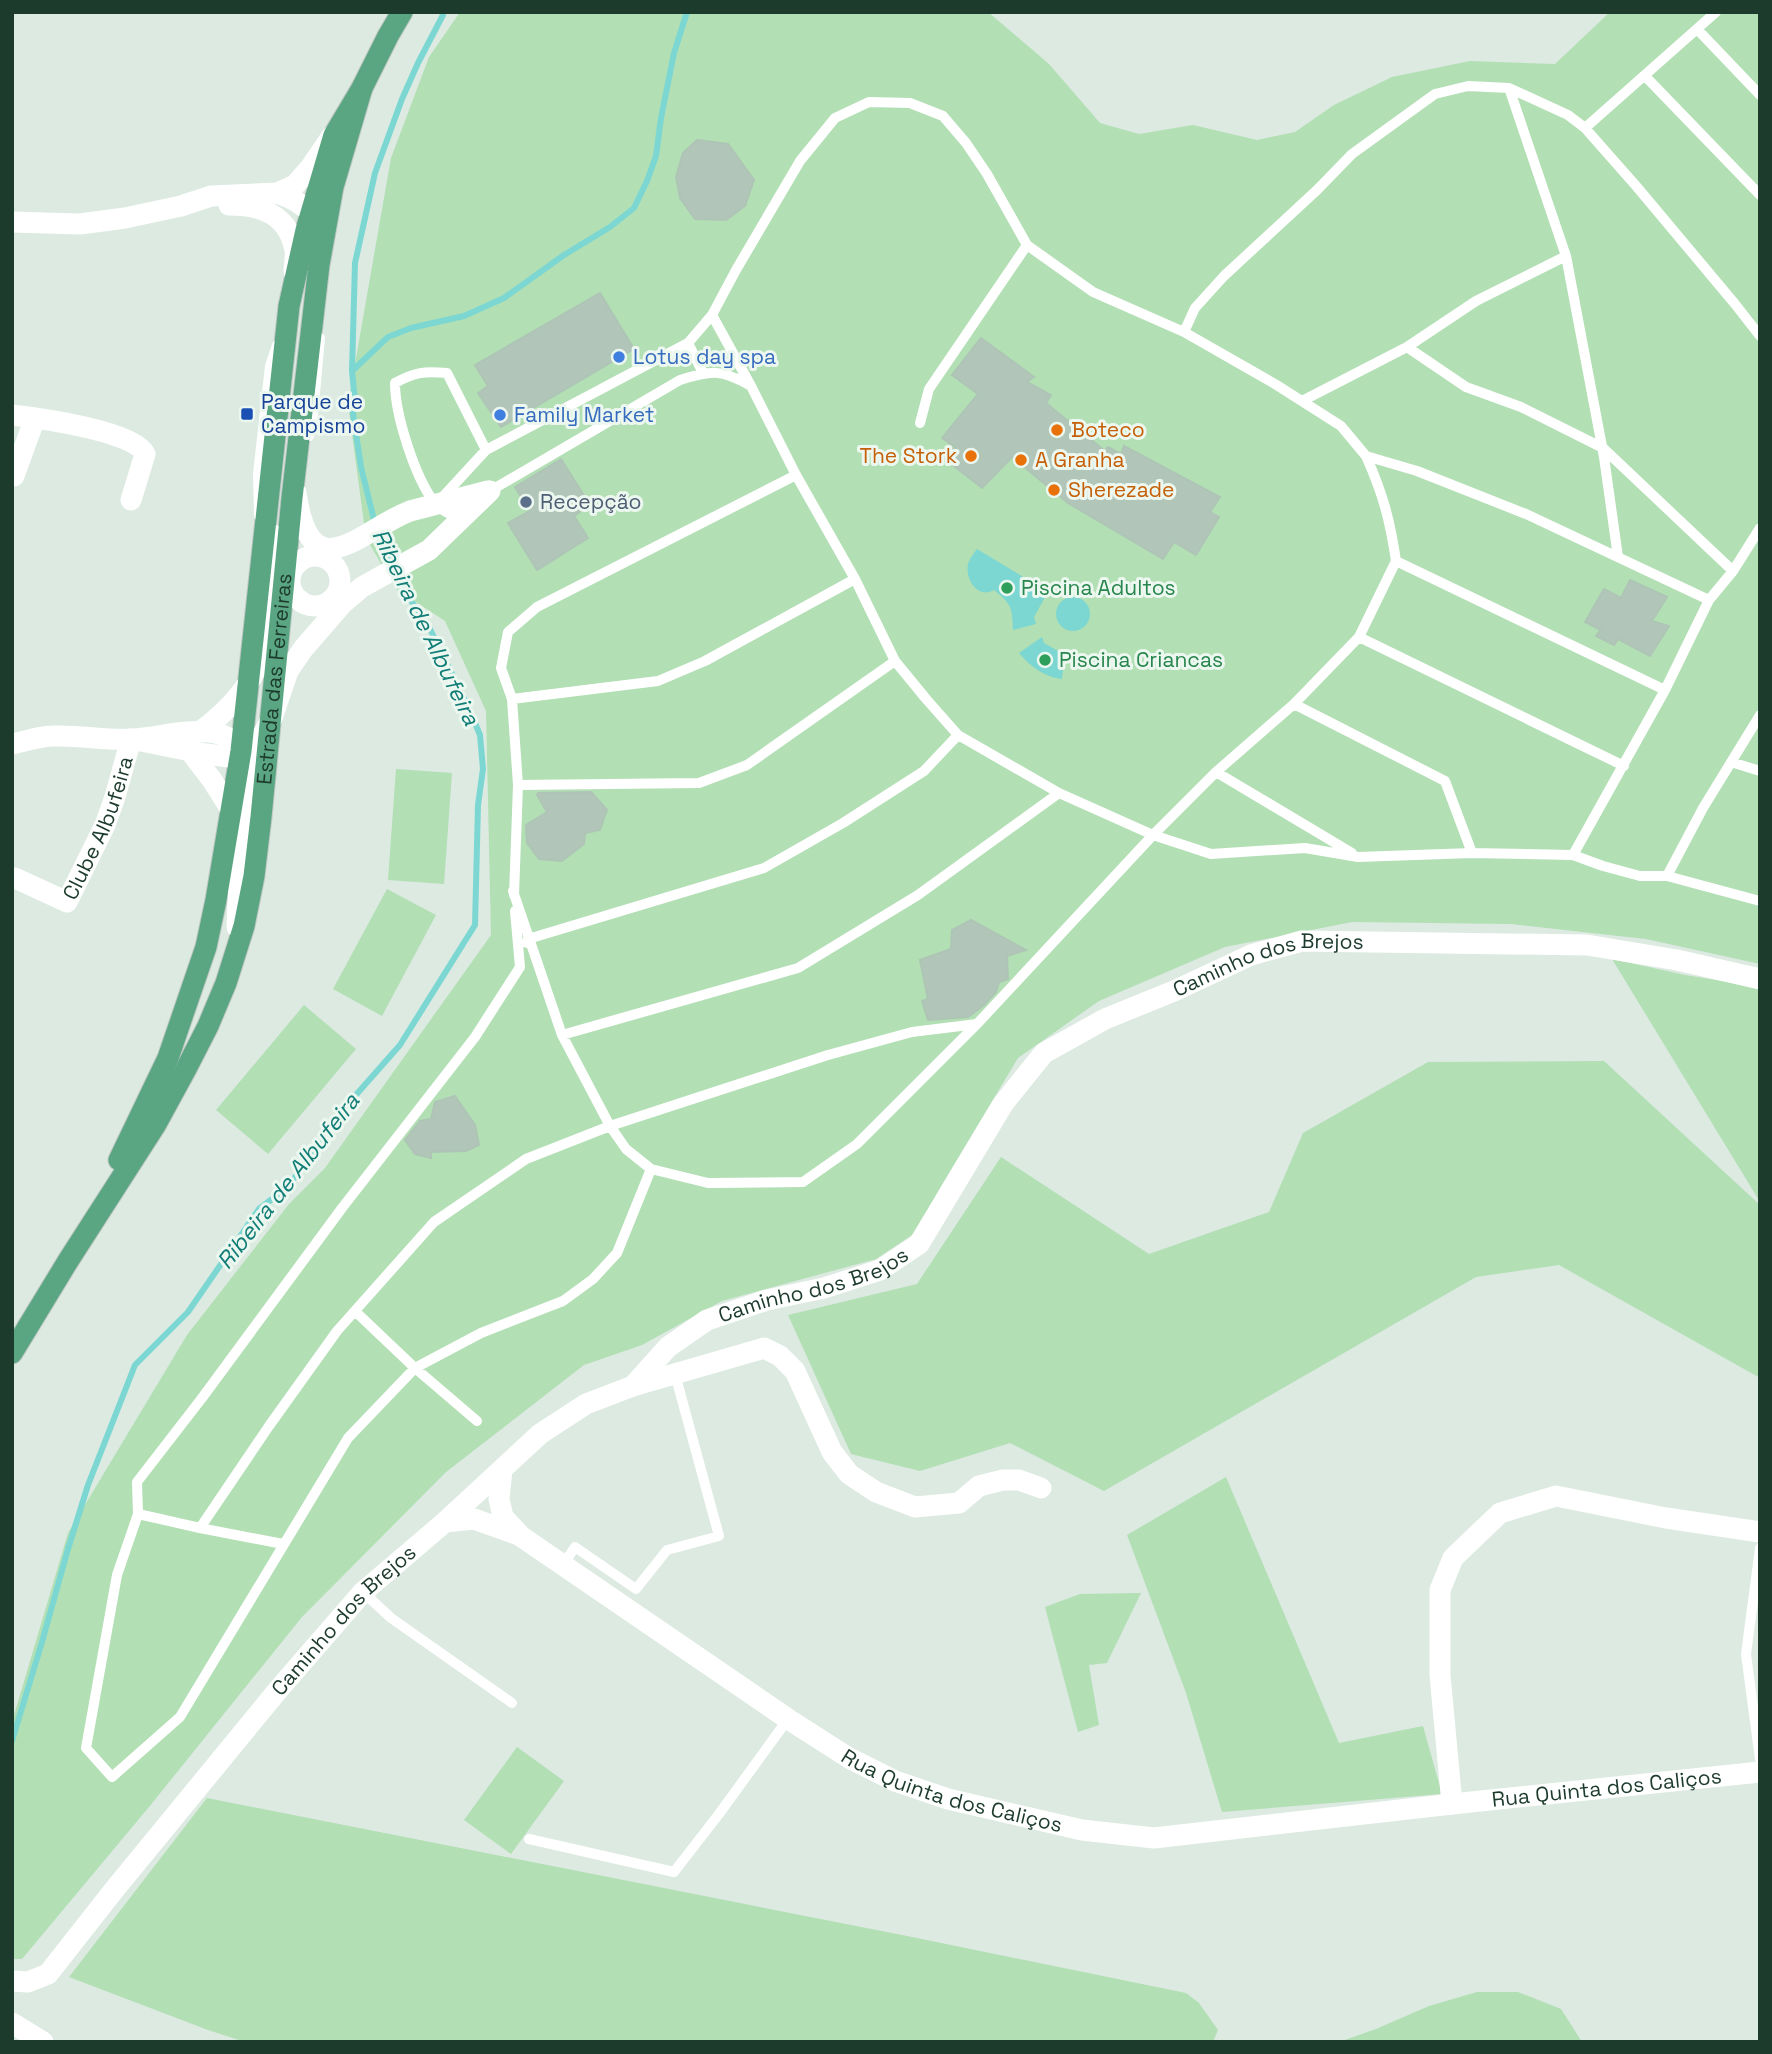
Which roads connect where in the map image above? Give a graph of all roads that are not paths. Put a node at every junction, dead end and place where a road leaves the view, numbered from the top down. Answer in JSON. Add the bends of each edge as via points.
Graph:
{"nodes":[{"id":1,"x":402,"y":12,"type":"edge"},
{"id":2,"x":1716,"y":12,"type":"edge"},
{"id":3,"x":1697,"y":29,"type":"junction"},
{"id":4,"x":1646,"y":76,"type":"junction"},
{"id":5,"x":362,"y":88,"type":"junction"},
{"id":6,"x":1509,"y":88,"type":"junction"},
{"id":7,"x":1760,"y":95,"type":"edge"},
{"id":8,"x":1585,"y":128,"type":"junction"},
{"id":9,"x":334,"y":135,"type":"junction"},
{"id":10,"x":336,"y":175,"type":"junction"},
{"id":11,"x":1760,"y":195,"type":"edge"},
{"id":12,"x":274,"y":203,"type":"junction"},
{"id":13,"x":311,"y":215,"type":"junction"},
{"id":14,"x":12,"y":222,"type":"edge"},
{"id":15,"x":1027,"y":245,"type":"junction"},
{"id":16,"x":320,"y":255,"type":"junction"},
{"id":17,"x":1566,"y":256,"type":"junction"},
{"id":18,"x":291,"y":297,"type":"junction"},
{"id":19,"x":712,"y":315,"type":"junction"},
{"id":20,"x":1184,"y":332,"type":"junction"},
{"id":21,"x":1760,"y":336,"type":"edge"},
{"id":22,"x":688,"y":343,"type":"junction"},
{"id":23,"x":1407,"y":347,"type":"junction"},
{"id":24,"x":703,"y":373,"type":"junction"},
{"id":25,"x":751,"y":386,"type":"junction"},
{"id":26,"x":279,"y":387,"type":"junction"},
{"id":27,"x":1301,"y":401,"type":"junction"},
{"id":28,"x":12,"y":415,"type":"edge"},
{"id":29,"x":35,"y":418,"type":"junction"},
{"id":30,"x":920,"y":423,"type":"dead end"},
{"id":31,"x":1603,"y":448,"type":"junction"},
{"id":32,"x":486,"y":450,"type":"junction"},
{"id":33,"x":1366,"y":456,"type":"junction"},
{"id":34,"x":796,"y":475,"type":"junction"},
{"id":35,"x":14,"y":476,"type":"dead end"},
{"id":36,"x":295,"y":478,"type":"junction"},
{"id":37,"x":490,"y":491,"type":"junction"},
{"id":38,"x":131,"y":500,"type":"dead end"},
{"id":39,"x":435,"y":505,"type":"junction"},
{"id":40,"x":462,"y":519,"type":"junction"},
{"id":41,"x":1760,"y":528,"type":"edge"},
{"id":42,"x":262,"y":547,"type":"junction"},
{"id":43,"x":328,"y":553,"type":"junction"},
{"id":44,"x":1618,"y":557,"type":"junction"},
{"id":45,"x":1396,"y":561,"type":"junction"},
{"id":46,"x":1733,"y":571,"type":"junction"},
{"id":47,"x":286,"y":577,"type":"junction"},
{"id":48,"x":855,"y":579,"type":"junction"},
{"id":49,"x":338,"y":591,"type":"junction"},
{"id":50,"x":1709,"y":600,"type":"junction"},
{"id":51,"x":302,"y":603,"type":"junction"},
{"id":52,"x":322,"y":626,"type":"junction"},
{"id":53,"x":1359,"y":637,"type":"junction"},
{"id":54,"x":895,"y":661,"type":"junction"},
{"id":55,"x":248,"y":685,"type":"junction"},
{"id":56,"x":1665,"y":690,"type":"junction"},
{"id":57,"x":512,"y":699,"type":"junction"},
{"id":58,"x":1294,"y":704,"type":"junction"},
{"id":59,"x":1760,"y":715,"type":"edge"},
{"id":60,"x":272,"y":718,"type":"junction"},
{"id":61,"x":201,"y":731,"type":"junction"},
{"id":62,"x":958,"y":735,"type":"junction"},
{"id":63,"x":131,"y":739,"type":"junction"},
{"id":64,"x":12,"y":744,"type":"edge"},
{"id":65,"x":190,"y":751,"type":"junction"},
{"id":66,"x":241,"y":751,"type":"junction"},
{"id":67,"x":1731,"y":762,"type":"junction"},
{"id":68,"x":1624,"y":766,"type":"junction"},
{"id":69,"x":1760,"y":771,"type":"edge"},
{"id":70,"x":1216,"y":772,"type":"junction"},
{"id":71,"x":518,"y":785,"type":"junction"},
{"id":72,"x":1059,"y":793,"type":"junction"},
{"id":73,"x":231,"y":810,"type":"junction"},
{"id":74,"x":1153,"y":835,"type":"junction"},
{"id":75,"x":1472,"y":853,"type":"junction"},
{"id":76,"x":1573,"y":855,"type":"junction"},
{"id":77,"x":1357,"y":857,"type":"junction"},
{"id":78,"x":1667,"y":876,"type":"junction"},
{"id":79,"x":15,"y":878,"type":"dead end"},
{"id":80,"x":513,"y":891,"type":"junction"},
{"id":81,"x":1760,"y":901,"type":"edge"},
{"id":82,"x":528,"y":939,"type":"junction"},
{"id":83,"x":236,"y":951,"type":"junction"},
{"id":84,"x":520,"y":967,"type":"junction"},
{"id":85,"x":1760,"y":979,"type":"edge"},
{"id":86,"x":977,"y":1024,"type":"junction"},
{"id":87,"x":562,"y":1035,"type":"junction"},
{"id":88,"x":610,"y":1126,"type":"junction"},
{"id":89,"x":651,"y":1169,"type":"junction"},
{"id":90,"x":84,"y":1235,"type":"junction"},
{"id":91,"x":355,"y":1311,"type":"junction"},
{"id":92,"x":12,"y":1353,"type":"edge"},
{"id":93,"x":415,"y":1368,"type":"junction"},
{"id":94,"x":675,"y":1374,"type":"junction"},
{"id":95,"x":632,"y":1387,"type":"junction"},
{"id":96,"x":477,"y":1421,"type":"dead end"},
{"id":97,"x":502,"y":1470,"type":"junction"},
{"id":98,"x":1041,"y":1488,"type":"dead end"},
{"id":99,"x":138,"y":1514,"type":"junction"},
{"id":100,"x":445,"y":1521,"type":"junction"},
{"id":101,"x":200,"y":1528,"type":"junction"},
{"id":102,"x":1760,"y":1532,"type":"edge"},
{"id":103,"x":519,"y":1535,"type":"junction"},
{"id":104,"x":283,"y":1544,"type":"junction"},
{"id":105,"x":1760,"y":1548,"type":"edge"},
{"id":106,"x":563,"y":1565,"type":"junction"},
{"id":107,"x":363,"y":1592,"type":"junction"},
{"id":108,"x":512,"y":1703,"type":"dead end"},
{"id":109,"x":788,"y":1719,"type":"junction"},
{"id":110,"x":1760,"y":1759,"type":"edge"},
{"id":111,"x":1760,"y":1772,"type":"edge"},
{"id":112,"x":1452,"y":1804,"type":"junction"},
{"id":113,"x":529,"y":1839,"type":"dead end"},
{"id":114,"x":12,"y":1982,"type":"edge"},
{"id":115,"x":12,"y":2023,"type":"edge"},
{"id":116,"x":43,"y":2042,"type":"edge"}],
"edges":[{"from":1,"to":5,"type":"main road","name":"Estrada das Ferreiras"},
{"from":2,"to":3,"type":"lane"},
{"from":3,"to":4,"type":"lane"},
{"from":3,"to":7,"type":"lane"},
{"from":4,"to":8,"type":"lane"},
{"from":4,"to":11,"type":"lane"},
{"from":5,"to":9,"type":"main road","name":"Estrada das Ferreiras"},
{"from":5,"to":10,"type":"main road","name":"Estrada das Ferreiras"},
{"from":6,"to":8,"type":"lane","via":[[1567,114]]},
{"from":6,"to":17,"type":"lane"},
{"from":6,"to":20,"type":"lane","via":[[1468,86],[1435,94],[1352,154],[1224,276],[1195,308]]},
{"from":8,"to":21,"type":"lane"},
{"from":9,"to":12,"type":"street","via":[[310,168]]},
{"from":9,"to":13,"type":"main road","name":"Estrada das Ferreiras"},
{"from":10,"to":13,"type":"street","via":[[320,208]]},
{"from":10,"to":16,"type":"main road","name":"Estrada das Ferreiras"},
{"from":12,"to":13,"type":"street","via":[[303,218]]},
{"from":12,"to":14,"type":"street","via":[[181,206],[80,224]]},
{"from":12,"to":18,"type":"street","via":[[295,251]]},
{"from":13,"to":16,"type":"street","via":[[316,218]]},
{"from":13,"to":18,"type":"main road","name":"Estrada das Ferreiras"},
{"from":15,"to":19,"type":"lane","via":[[967,143],[943,116],[911,103],[869,102],[835,118],[800,161]]},
{"from":15,"to":20,"type":"lane","via":[[1093,292]]},
{"from":15,"to":30,"type":"lane","via":[[929,390]]},
{"from":16,"to":36,"type":"main road","name":"Estrada das Ferreiras"},
{"from":17,"to":23,"type":"lane","via":[[1476,301]]},
{"from":17,"to":31,"type":"lane"},
{"from":18,"to":26,"type":"main road","name":"Estrada das Ferreiras"},
{"from":18,"to":42,"type":"lane","via":[[270,366],[258,474]]},
{"from":19,"to":22,"type":"lane"},
{"from":19,"to":25,"type":"lane"},
{"from":20,"to":27,"type":"lane"},
{"from":22,"to":24,"type":"lane"},
{"from":22,"to":32,"type":"lane"},
{"from":23,"to":27,"type":"lane"},
{"from":23,"to":31,"type":"lane","via":[[1466,387],[1521,407]]},
{"from":24,"to":25,"type":"lane","via":[[730,374]]},
{"from":24,"to":37,"type":"lane","via":[[680,380]]},
{"from":25,"to":34,"type":"lane"},
{"from":26,"to":42,"type":"main road","name":"Estrada das Ferreiras"},
{"from":26,"to":47,"type":"street","via":[[284,419],[271,551]]},
{"from":27,"to":33,"type":"lane","via":[[1341,426]]},
{"from":28,"to":29,"type":"street"},
{"from":29,"to":35,"type":"street"},
{"from":29,"to":38,"type":"street","via":[[113,434],[142,447],[145,454]]},
{"from":31,"to":44,"type":"lane"},
{"from":31,"to":46,"type":"lane"},
{"from":32,"to":39,"type":"lane"},
{"from":32,"to":39,"type":"lane","via":[[447,373],[412,374],[395,383],[401,425]]},
{"from":33,"to":44,"type":"lane","via":[[1417,471]]},
{"from":33,"to":45,"type":"lane","via":[[1381,488]]},
{"from":34,"to":48,"type":"lane"},
{"from":34,"to":57,"type":"lane","via":[[537,607],[508,632],[501,668]]},
{"from":36,"to":43,"type":"street","via":[[305,530]]},
{"from":36,"to":47,"type":"main road","name":"Estrada das Ferreiras"},
{"from":37,"to":39,"type":"street"},
{"from":37,"to":40,"type":"street"},
{"from":39,"to":40,"type":"lane"},
{"from":39,"to":43,"type":"street","via":[[400,515]]},
{"from":40,"to":52,"type":"street","via":[[429,550],[362,587]]},
{"from":41,"to":46,"type":"lane"},
{"from":42,"to":55,"type":"main road","name":"Estrada das Ferreiras"},
{"from":43,"to":47,"type":"street","via":[[305,558]]},
{"from":43,"to":49,"type":"street","via":[[340,578]]},
{"from":44,"to":50,"type":"lane"},
{"from":45,"to":53,"type":"lane"},
{"from":45,"to":56,"type":"lane"},
{"from":46,"to":50,"type":"lane"},
{"from":47,"to":51,"type":"street"},
{"from":47,"to":51,"type":"street"},
{"from":47,"to":55,"type":"street","via":[[270,596],[263,650]]},
{"from":47,"to":60,"type":"main road","name":"Estrada das Ferreiras"},
{"from":48,"to":54,"type":"lane"},
{"from":48,"to":57,"type":"lane","via":[[705,661],[658,681]]},
{"from":49,"to":51,"type":"street","via":[[326,604]]},
{"from":49,"to":52,"type":"street"},
{"from":50,"to":56,"type":"lane"},
{"from":52,"to":60,"type":"street","via":[[288,671]]},
{"from":53,"to":58,"type":"lane"},
{"from":53,"to":68,"type":"lane"},
{"from":54,"to":62,"type":"lane"},
{"from":54,"to":71,"type":"lane","via":[[747,765],[699,783]]},
{"from":55,"to":61,"type":"street"},
{"from":55,"to":66,"type":"main road","name":"Estrada das Ferreiras"},
{"from":56,"to":68,"type":"lane"},
{"from":57,"to":71,"type":"lane"},
{"from":58,"to":70,"type":"lane"},
{"from":58,"to":75,"type":"lane","via":[[1445,782]]},
{"from":59,"to":67,"type":"lane"},
{"from":60,"to":66,"type":"street","via":[[258,743]]},
{"from":60,"to":83,"type":"main road","name":"Estrada das Ferreiras","via":[[254,876]]},
{"from":61,"to":63,"type":"street"},
{"from":61,"to":66,"type":"street","via":[[236,742]]},
{"from":62,"to":72,"type":"lane"},
{"from":62,"to":82,"type":"lane","via":[[924,771],[764,868]]},
{"from":63,"to":64,"type":"street","via":[[51,735]]},
{"from":63,"to":65,"type":"street"},
{"from":63,"to":79,"type":"street","name":"Clube Albufeira","via":[[105,825],[67,902]]},
{"from":65,"to":66,"type":"street","via":[[229,757]]},
{"from":65,"to":73,"type":"street"},
{"from":66,"to":73,"type":"main road","name":"Estrada das Ferreiras"},
{"from":66,"to":83,"type":"street","via":[[248,760],[252,792],[240,873]]},
{"from":67,"to":69,"type":"lane"},
{"from":67,"to":78,"type":"lane"},
{"from":68,"to":76,"type":"lane"},
{"from":70,"to":74,"type":"lane"},
{"from":70,"to":77,"type":"lane"},
{"from":71,"to":80,"type":"lane"},
{"from":72,"to":74,"type":"lane"},
{"from":72,"to":87,"type":"lane","via":[[918,895],[797,968]]},
{"from":73,"to":90,"type":"main road","name":"Estrada das Ferreiras","via":[[206,947],[189,1001],[168,1058]]},
{"from":74,"to":77,"type":"lane","via":[[1211,854],[1305,848]]},
{"from":74,"to":86,"type":"lane"},
{"from":75,"to":76,"type":"lane"},
{"from":75,"to":77,"type":"lane"},
{"from":76,"to":78,"type":"lane","via":[[1640,876]]},
{"from":78,"to":81,"type":"lane"},
{"from":80,"to":82,"type":"lane"},
{"from":80,"to":84,"type":"lane"},
{"from":82,"to":84,"type":"lane"},
{"from":82,"to":87,"type":"lane"},
{"from":83,"to":90,"type":"main road","name":"Estrada das Ferreiras","via":[[186,1069]]},
{"from":84,"to":99,"type":"lane","via":[[475,1037],[137,1482]]},
{"from":85,"to":95,"type":"street","name":"Caminho dos Brejos","via":[[1587,945],[1302,942],[1251,955],[1105,1019],[1044,1053],[1003,1104],[919,1244],[880,1270],[707,1320],[668,1347]]},
{"from":86,"to":88,"type":"lane","via":[[912,1032],[828,1055]]},
{"from":86,"to":89,"type":"lane","via":[[857,1144],[803,1182],[708,1183]]},
{"from":87,"to":88,"type":"lane"},
{"from":88,"to":89,"type":"lane","via":[[626,1149]]},
{"from":88,"to":91,"type":"lane","via":[[526,1159],[434,1222]]},
{"from":89,"to":93,"type":"lane","via":[[617,1254],[593,1279],[563,1301],[481,1334]]},
{"from":90,"to":92,"type":"main road","name":"Estrada das Ferreiras"},
{"from":91,"to":93,"type":"lane"},
{"from":91,"to":101,"type":"lane"},
{"from":93,"to":96,"type":"lane"},
{"from":93,"to":104,"type":"lane","via":[[348,1438]]},
{"from":94,"to":95,"type":"street"},
{"from":94,"to":98,"type":"street","via":[[764,1348],[780,1356],[794,1371],[832,1452],[849,1474],[876,1492],[915,1507],[959,1503],[979,1486],[1003,1480]]},
{"from":94,"to":106,"type":"lane","via":[[719,1536],[667,1550],[636,1589],[575,1547]]},
{"from":95,"to":97,"type":"street","name":"Caminho dos Brejos","via":[[586,1404],[540,1434]]},
{"from":97,"to":100,"type":"street","name":"Caminho dos Brejos"},
{"from":97,"to":103,"type":"street","via":[[499,1499],[503,1517]]},
{"from":99,"to":101,"type":"lane"},
{"from":99,"to":104,"type":"lane","via":[[117,1575],[86,1748],[112,1777],[180,1717]]},
{"from":100,"to":103,"type":"street","via":[[474,1519]]},
{"from":100,"to":107,"type":"street","name":"Caminho dos Brejos"},
{"from":101,"to":104,"type":"lane"},
{"from":102,"to":112,"type":"street","via":[[1556,1496],[1500,1513],[1453,1558],[1440,1590],[1440,1675]]},
{"from":103,"to":106,"type":"street","name":"Rua Quinta dos Caliços"},
{"from":105,"to":110,"type":"lane","via":[[1746,1654]]},
{"from":106,"to":109,"type":"street","name":"Rua Quinta dos Caliços"},
{"from":107,"to":108,"type":"lane","via":[[391,1618]]},
{"from":107,"to":114,"type":"street","name":"Caminho dos Brejos","via":[[243,1732],[48,1974]]},
{"from":109,"to":112,"type":"street","name":"Rua Quinta dos Caliços","via":[[849,1758],[895,1780],[948,1798],[1082,1830],[1154,1838]]},
{"from":109,"to":113,"type":"lane","via":[[674,1872]]},
{"from":111,"to":112,"type":"street","name":"Rua Quinta dos Caliços"},
{"from":115,"to":116,"type":"street"}]}
